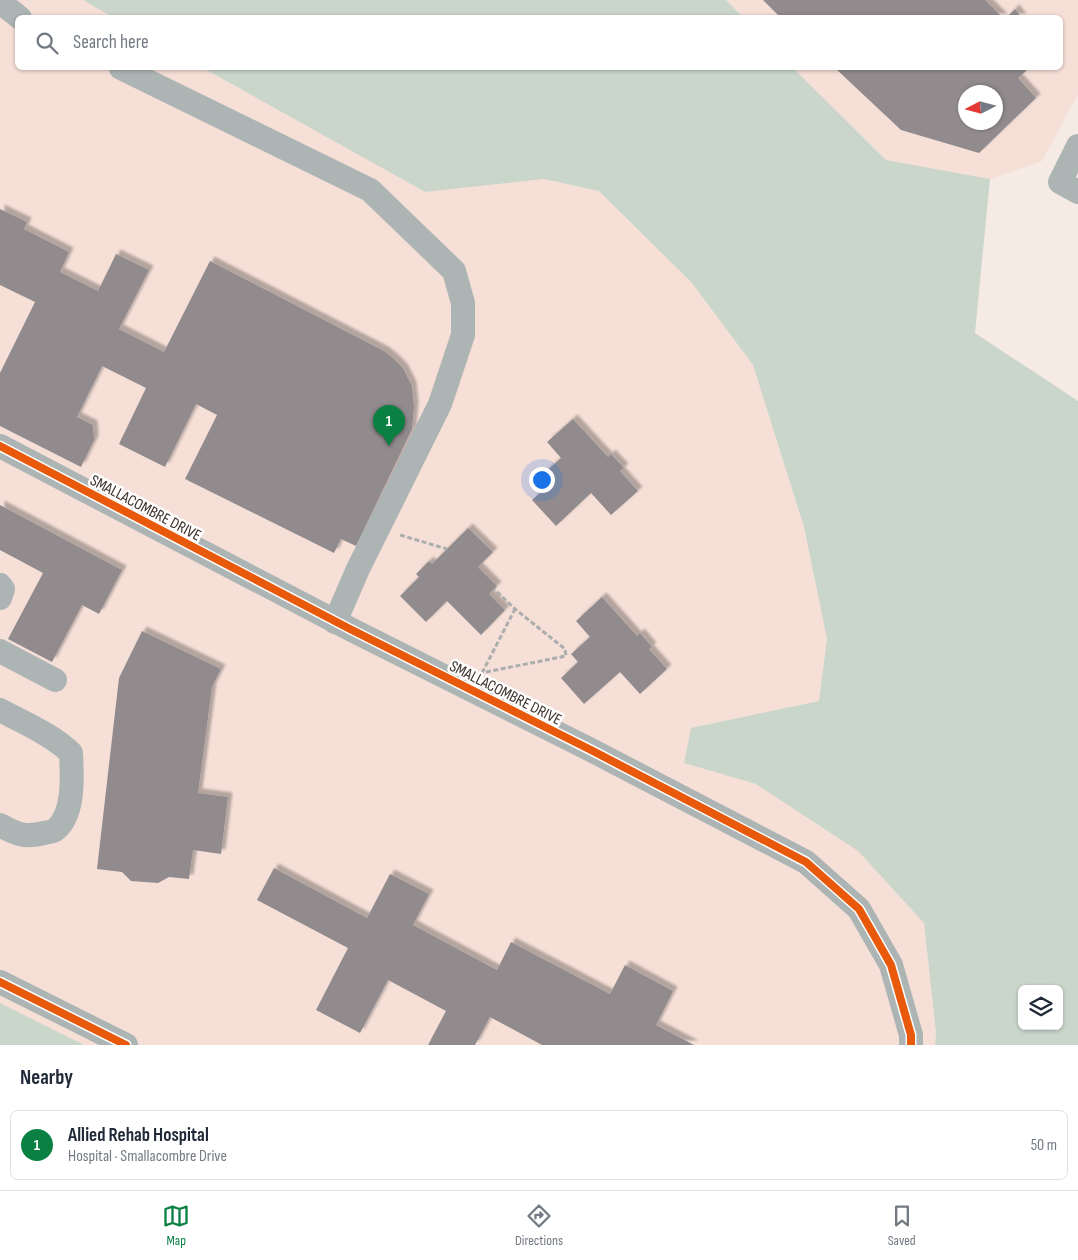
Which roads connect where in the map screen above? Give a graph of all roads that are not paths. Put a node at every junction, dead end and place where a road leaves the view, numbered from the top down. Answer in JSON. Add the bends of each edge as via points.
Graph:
{"nodes":[{"id":1,"x":0,"y":2,"type":"edge"},
{"id":2,"x":15,"y":15,"type":"edge"},
{"id":3,"x":15,"y":18,"type":"edge"},
{"id":4,"x":0,"y":19,"type":"edge"},
{"id":5,"x":125,"y":70,"type":"edge"},
{"id":6,"x":1078,"y":146,"type":"edge"},
{"id":7,"x":1069,"y":187,"type":"edge"},
{"id":8,"x":0,"y":446,"type":"edge"},
{"id":9,"x":0,"y":585,"type":"edge"},
{"id":10,"x":0,"y":598,"type":"edge"},
{"id":11,"x":329,"y":618,"type":"junction"},
{"id":12,"x":0,"y":651,"type":"edge"},
{"id":13,"x":55,"y":680,"type":"dead end"},
{"id":14,"x":0,"y":710,"type":"edge"},
{"id":15,"x":0,"y":825,"type":"edge"},
{"id":16,"x":0,"y":982,"type":"edge"},
{"id":17,"x":126,"y":1045,"type":"edge"},
{"id":18,"x":911,"y":1045,"type":"edge"}],
"edges":[{"from":1,"to":2,"type":"street"},
{"from":3,"to":4,"type":"street"},
{"from":5,"to":11,"type":"street","via":[[370,190],[454,271],[463,302],[463,335],[440,404],[358,569]]},
{"from":6,"to":7,"type":"street"},
{"from":8,"to":11,"type":"street","name":"SMALLACOMBRE DRIVE"},
{"from":9,"to":10,"type":"street"},
{"from":11,"to":18,"type":"street","name":"SMALLACOMBRE DRIVE","via":[[478,682],[591,750],[806,862],[859,910],[891,965]]},
{"from":12,"to":13,"type":"street"},
{"from":14,"to":15,"type":"street","via":[[64,746],[71,753],[72,769],[69,807],[54,831],[35,836],[16,834]]},
{"from":16,"to":17,"type":"street"}]}
